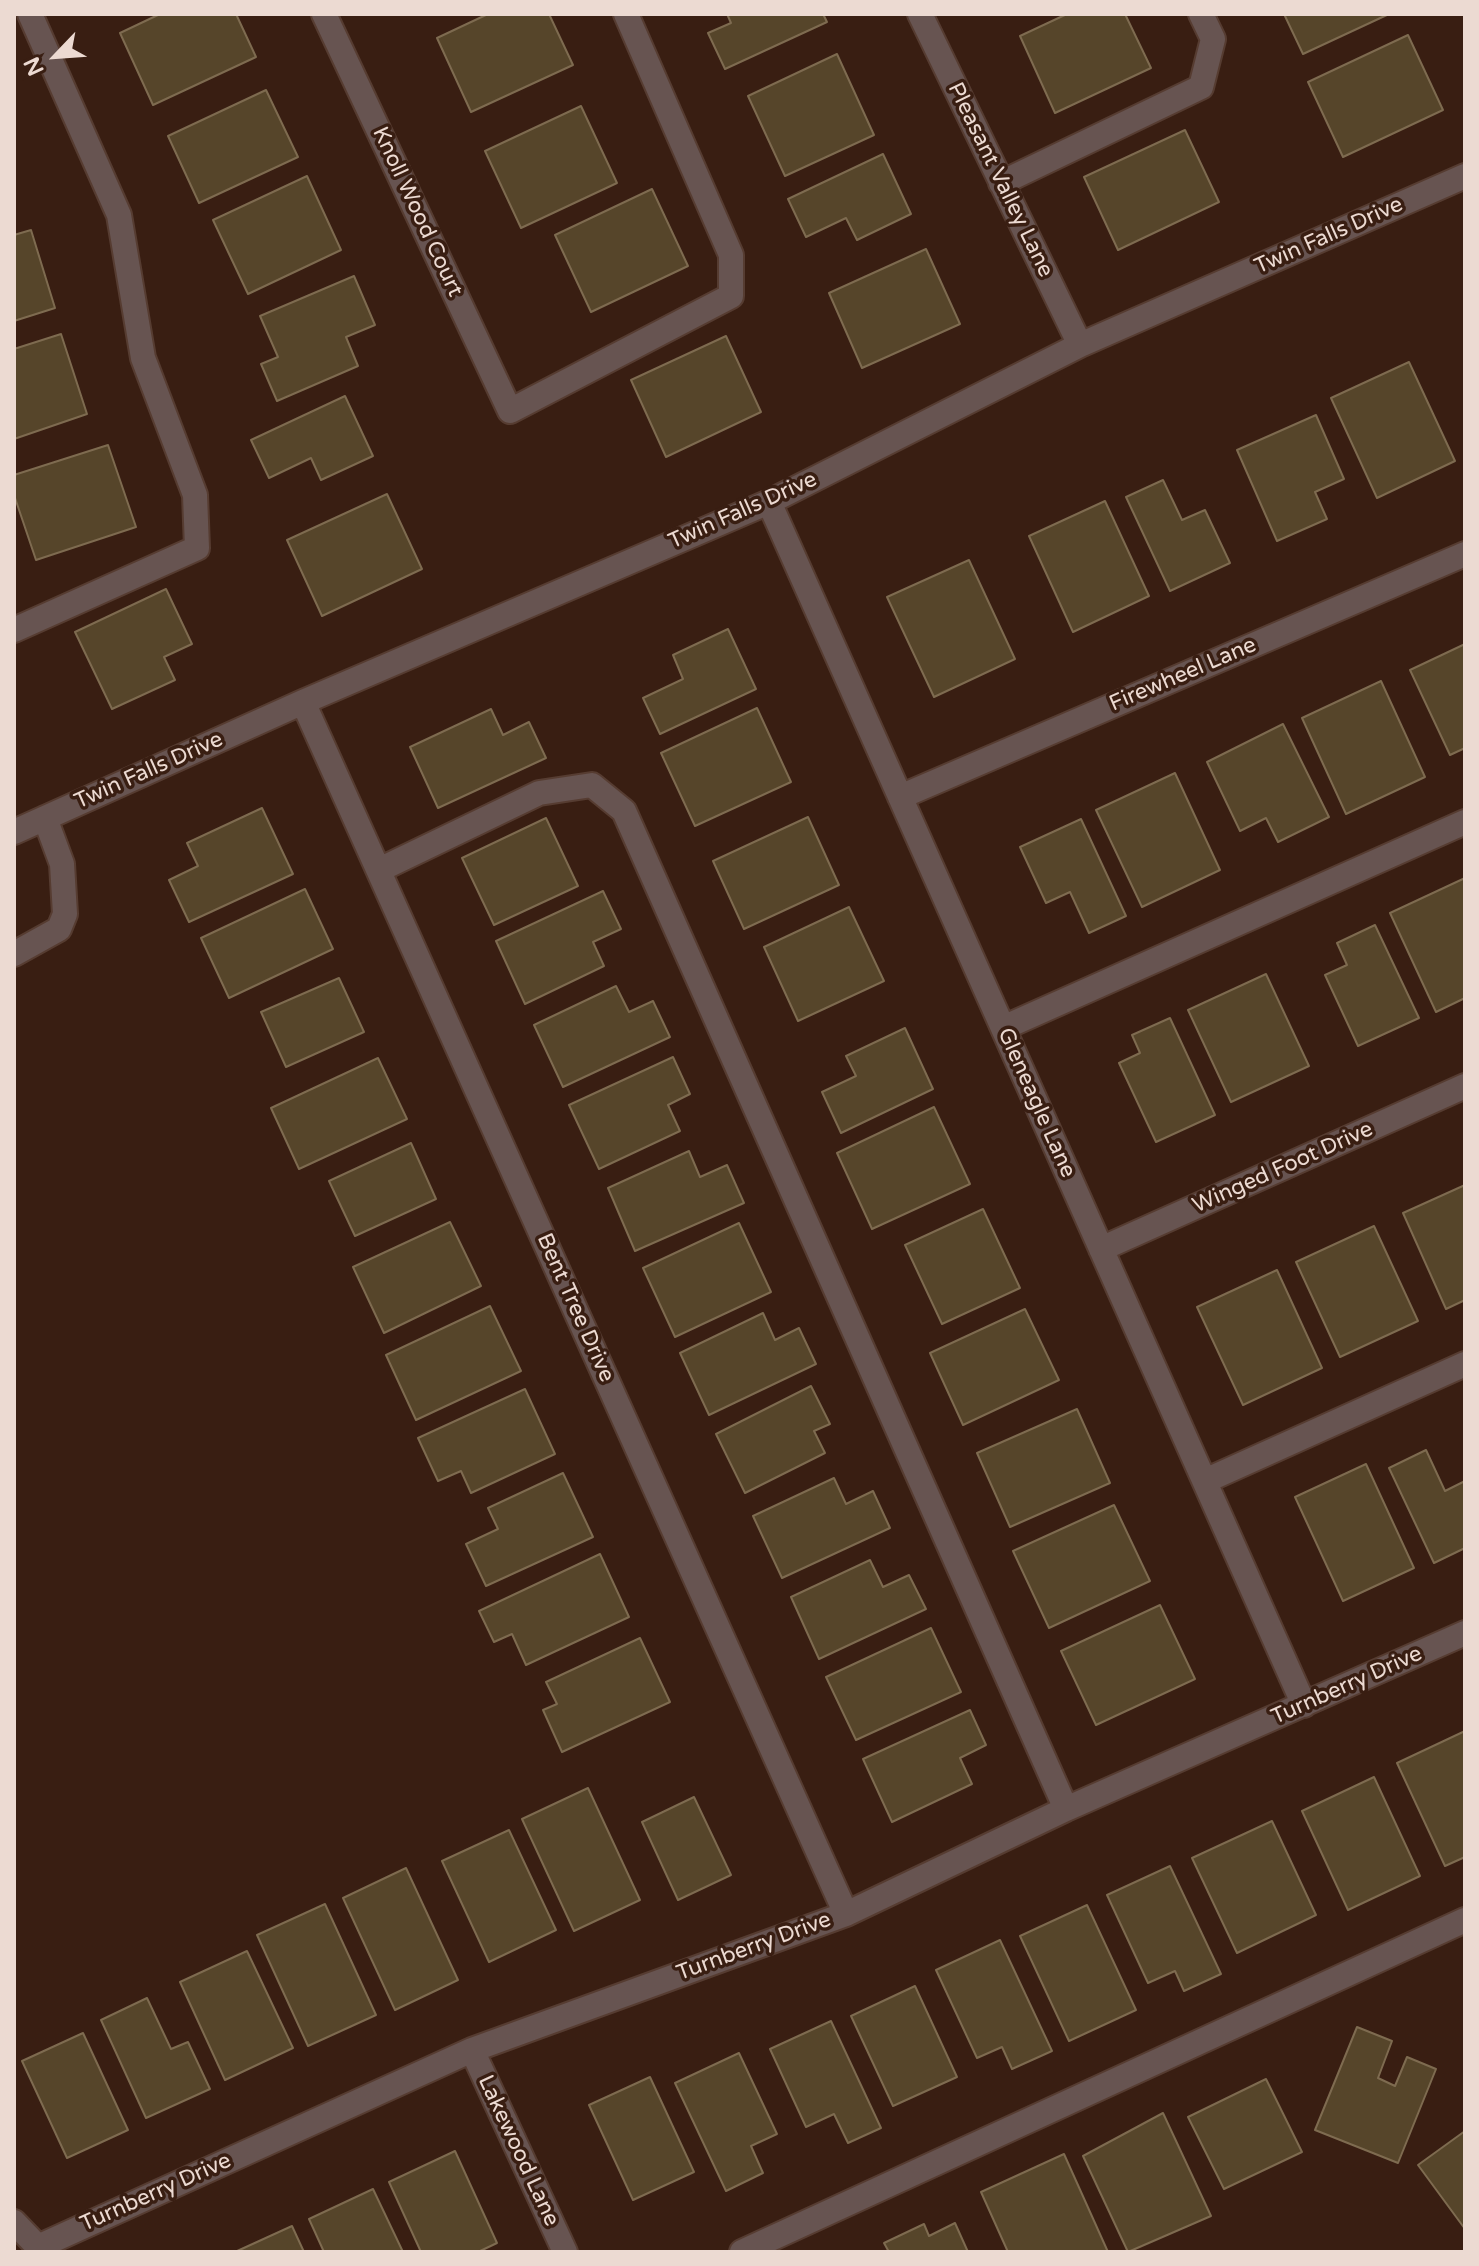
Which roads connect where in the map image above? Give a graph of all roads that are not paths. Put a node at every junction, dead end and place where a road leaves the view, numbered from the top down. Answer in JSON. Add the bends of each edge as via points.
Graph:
{"nodes":[{"id":1,"x":30,"y":14,"type":"edge"},
{"id":2,"x":324,"y":14,"type":"edge"},
{"id":3,"x":626,"y":14,"type":"edge"},
{"id":4,"x":920,"y":14,"type":"edge"},
{"id":5,"x":1201,"y":14,"type":"edge"},
{"id":6,"x":1465,"y":176,"type":"edge"},
{"id":7,"x":1001,"y":183,"type":"junction"},
{"id":8,"x":1080,"y":345,"type":"junction"},
{"id":9,"x":769,"y":502,"type":"junction"},
{"id":10,"x":1465,"y":554,"type":"edge"},
{"id":11,"x":14,"y":630,"type":"edge"},
{"id":12,"x":303,"y":702,"type":"junction"},
{"id":13,"x":900,"y":797,"type":"junction"},
{"id":14,"x":45,"y":818,"type":"junction"},
{"id":15,"x":1465,"y":822,"type":"edge"},
{"id":16,"x":14,"y":832,"type":"edge"},
{"id":17,"x":379,"y":870,"type":"junction"},
{"id":18,"x":14,"y":954,"type":"edge"},
{"id":19,"x":1003,"y":1028,"type":"junction"},
{"id":20,"x":1465,"y":1086,"type":"edge"},
{"id":21,"x":1101,"y":1249,"type":"junction"},
{"id":22,"x":1465,"y":1364,"type":"edge"},
{"id":23,"x":1205,"y":1481,"type":"junction"},
{"id":24,"x":1465,"y":1633,"type":"edge"},
{"id":25,"x":1304,"y":1705,"type":"junction"},
{"id":26,"x":1066,"y":1809,"type":"junction"},
{"id":27,"x":846,"y":1914,"type":"junction"},
{"id":28,"x":1465,"y":1920,"type":"edge"},
{"id":29,"x":472,"y":2050,"type":"junction"},
{"id":30,"x":14,"y":2222,"type":"edge"},
{"id":31,"x":565,"y":2252,"type":"edge"},
{"id":32,"x":742,"y":2252,"type":"edge"}],
"edges":[{"from":1,"to":11,"type":"street","via":[[119,215],[143,358],[195,495],[197,548]]},
{"from":2,"to":3,"type":"street","name":"Knoll Wood Court","via":[[510,411],[731,296],[731,255]]},
{"from":4,"to":7,"type":"street","name":"Pleasant Valley Lane"},
{"from":5,"to":7,"type":"street","via":[[1213,39],[1201,87]]},
{"from":6,"to":8,"type":"street","name":"Twin Falls Drive"},
{"from":7,"to":8,"type":"street","name":"Pleasant Valley Lane"},
{"from":8,"to":9,"type":"street","name":"Twin Falls Drive"},
{"from":9,"to":12,"type":"street","name":"Twin Falls Drive"},
{"from":9,"to":13,"type":"street","name":"Gleneagle Lane"},
{"from":10,"to":13,"type":"street","name":"Firewheel Lane"},
{"from":12,"to":14,"type":"street","name":"Twin Falls Drive"},
{"from":12,"to":17,"type":"street","name":"Bent Tree Drive"},
{"from":13,"to":19,"type":"street","name":"Gleneagle Lane"},
{"from":14,"to":16,"type":"street","name":"Twin Falls Drive"},
{"from":14,"to":18,"type":"street","via":[[62,864],[65,914],[59,929]]},
{"from":15,"to":19,"type":"street"},
{"from":17,"to":26,"type":"street","via":[[539,793],[592,785],[624,811]]},
{"from":17,"to":27,"type":"street","name":"Bent Tree Drive"},
{"from":19,"to":21,"type":"street","name":"Gleneagle Lane"},
{"from":20,"to":21,"type":"street","name":"Winged Foot Drive"},
{"from":21,"to":23,"type":"street","name":"Gleneagle Lane"},
{"from":22,"to":23,"type":"street"},
{"from":23,"to":25,"type":"street","name":"Gleneagle Lane"},
{"from":24,"to":25,"type":"street","name":"Turnberry Drive"},
{"from":25,"to":26,"type":"street","name":"Turnberry Drive"},
{"from":26,"to":27,"type":"street","name":"Turnberry Drive"},
{"from":27,"to":29,"type":"street","name":"Turnberry Drive"},
{"from":28,"to":32,"type":"street"},
{"from":29,"to":30,"type":"street","name":"Turnberry Drive","via":[[38,2247]]},
{"from":29,"to":31,"type":"street","name":"Lakewood Lane"}]}
